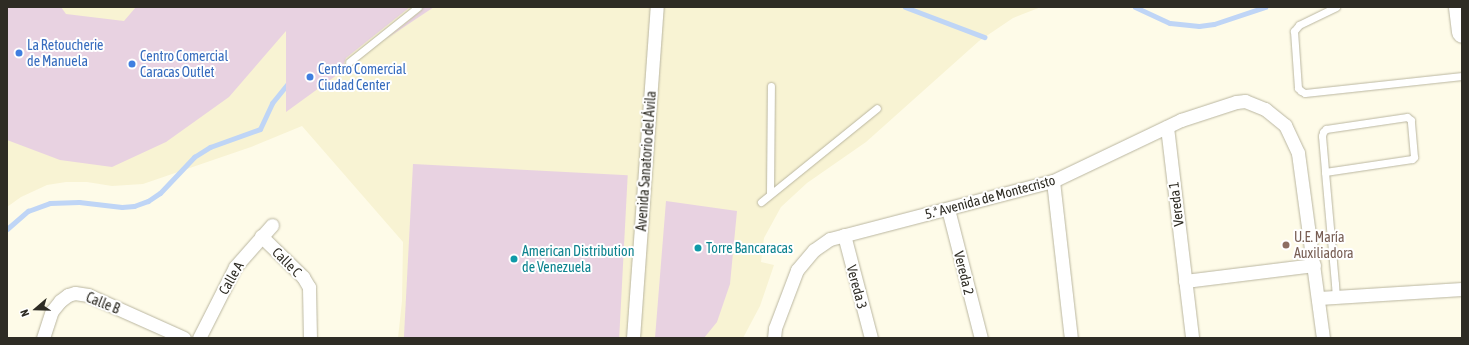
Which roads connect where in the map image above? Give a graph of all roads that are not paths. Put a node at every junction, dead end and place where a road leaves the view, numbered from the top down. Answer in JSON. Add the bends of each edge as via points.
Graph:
{"nodes":[{"id":1,"x":418,"y":7,"type":"edge"},
{"id":2,"x":657,"y":7,"type":"edge"},
{"id":3,"x":1336,"y":7,"type":"edge"},
{"id":4,"x":1459,"y":7,"type":"edge"},
{"id":5,"x":1462,"y":32,"type":"edge"},
{"id":6,"x":349,"y":62,"type":"dead end"},
{"id":7,"x":1462,"y":76,"type":"edge"},
{"id":8,"x":771,"y":86,"type":"dead end"},
{"id":9,"x":877,"y":108,"type":"dead end"},
{"id":10,"x":1167,"y":127,"type":"junction"},
{"id":11,"x":1325,"y":172,"type":"junction"},
{"id":12,"x":1053,"y":181,"type":"junction"},
{"id":13,"x":770,"y":193,"type":"junction"},
{"id":14,"x":760,"y":202,"type":"dead end"},
{"id":15,"x":948,"y":209,"type":"junction"},
{"id":16,"x":272,"y":225,"type":"dead end"},
{"id":17,"x":844,"y":235,"type":"junction"},
{"id":18,"x":261,"y":236,"type":"junction"},
{"id":19,"x":1314,"y":265,"type":"junction"},
{"id":20,"x":1185,"y":281,"type":"junction"},
{"id":21,"x":1462,"y":289,"type":"edge"},
{"id":22,"x":1336,"y":297,"type":"junction"},
{"id":23,"x":1319,"y":298,"type":"junction"},
{"id":24,"x":43,"y":338,"type":"edge"},
{"id":25,"x":184,"y":338,"type":"edge"},
{"id":26,"x":199,"y":338,"type":"edge"},
{"id":27,"x":310,"y":338,"type":"edge"},
{"id":28,"x":633,"y":338,"type":"edge"},
{"id":29,"x":774,"y":338,"type":"edge"},
{"id":30,"x":871,"y":338,"type":"edge"},
{"id":31,"x":981,"y":338,"type":"edge"},
{"id":32,"x":1071,"y":338,"type":"edge"},
{"id":33,"x":1192,"y":338,"type":"edge"},
{"id":34,"x":1323,"y":338,"type":"edge"}],
"edges":[{"from":1,"to":6,"type":"lane"},
{"from":2,"to":28,"type":"street","name":"Avenida Sanatorio del Ávila"},
{"from":3,"to":7,"type":"lane","via":[[1299,25],[1294,31],[1298,88],[1301,91],[1305,93]]},
{"from":4,"to":5,"type":"main road"},
{"from":8,"to":13,"type":"lane"},
{"from":9,"to":13,"type":"lane"},
{"from":10,"to":12,"type":"street","name":"5.ª Avenida de Montecristo"},
{"from":10,"to":19,"type":"street","name":"5.ª Avenida de Montecristo","via":[[1236,102],[1256,104],[1275,115],[1285,125],[1298,153]]},
{"from":10,"to":20,"type":"street","name":"Vereda 1"},
{"from":11,"to":11,"type":"lane","via":[[1322,136],[1326,129],[1407,118],[1411,120],[1414,156],[1412,159]]},
{"from":11,"to":22,"type":"lane"},
{"from":12,"to":15,"type":"street","name":"5.ª Avenida de Montecristo"},
{"from":12,"to":32,"type":"street"},
{"from":13,"to":14,"type":"lane"},
{"from":15,"to":17,"type":"street","name":"5.ª Avenida de Montecristo"},
{"from":15,"to":31,"type":"street","name":"Vereda 2"},
{"from":16,"to":18,"type":"street","name":"Calle A"},
{"from":17,"to":29,"type":"street","name":"5.ª Avenida de Montecristo","via":[[819,246],[801,265],[788,292]]},
{"from":17,"to":30,"type":"street","name":"Vereda 3"},
{"from":18,"to":26,"type":"street","name":"Calle A","via":[[235,267]]},
{"from":18,"to":27,"type":"street","name":"Calle C","via":[[303,277],[308,287]]},
{"from":19,"to":20,"type":"street"},
{"from":19,"to":23,"type":"street"},
{"from":20,"to":33,"type":"street","name":"Vereda 1"},
{"from":21,"to":22,"type":"street"},
{"from":22,"to":23,"type":"street"},
{"from":23,"to":34,"type":"street"},
{"from":24,"to":25,"type":"street","name":"Calle B","via":[[52,311],[60,301],[75,293],[88,295]]}]}
